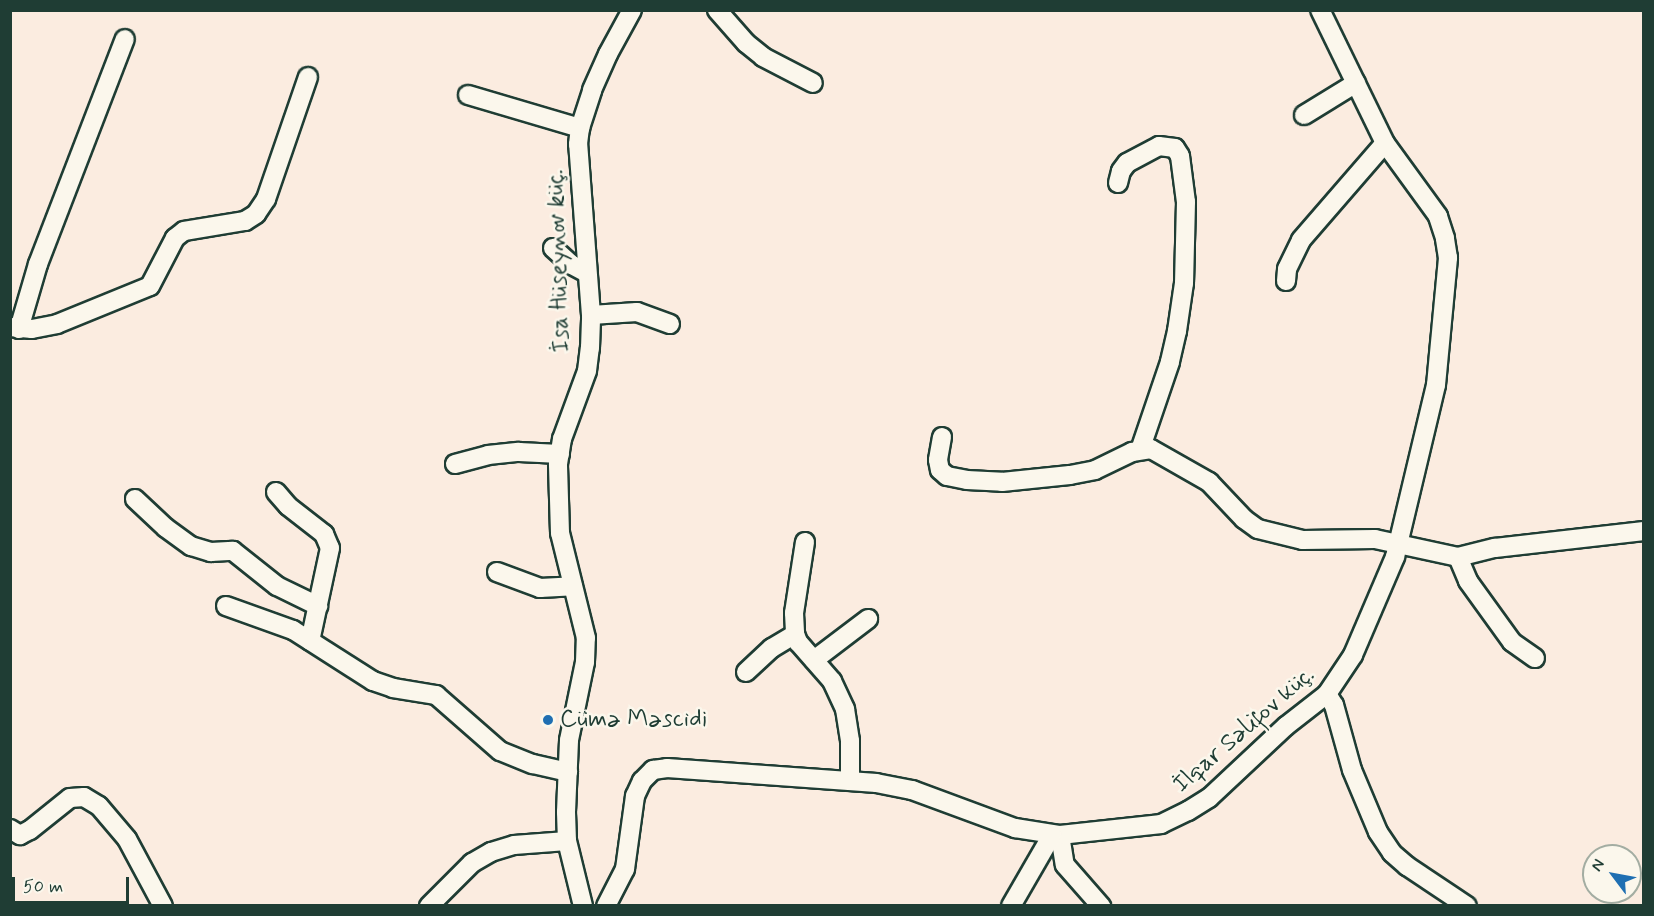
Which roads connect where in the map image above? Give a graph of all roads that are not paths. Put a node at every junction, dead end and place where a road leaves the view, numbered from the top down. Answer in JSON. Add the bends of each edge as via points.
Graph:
{"nodes":[{"id":1,"x":632,"y":10,"type":"edge"},
{"id":2,"x":717,"y":10,"type":"edge"},
{"id":3,"x":1320,"y":10,"type":"edge"},
{"id":4,"x":125,"y":39,"type":"dead end"},
{"id":5,"x":308,"y":77,"type":"dead end"},
{"id":6,"x":813,"y":83,"type":"dead end"},
{"id":7,"x":1356,"y":83,"type":"junction"},
{"id":8,"x":468,"y":95,"type":"dead end"},
{"id":9,"x":1304,"y":115,"type":"dead end"},
{"id":10,"x":580,"y":128,"type":"junction"},
{"id":11,"x":1385,"y":143,"type":"junction"},
{"id":12,"x":1118,"y":183,"type":"dead end"},
{"id":13,"x":553,"y":248,"type":"dead end"},
{"id":14,"x":587,"y":273,"type":"junction"},
{"id":15,"x":1286,"y":281,"type":"dead end"},
{"id":16,"x":591,"y":315,"type":"junction"},
{"id":17,"x":670,"y":324,"type":"dead end"},
{"id":18,"x":15,"y":328,"type":"edge"},
{"id":19,"x":942,"y":437,"type":"dead end"},
{"id":20,"x":1140,"y":450,"type":"junction"},
{"id":21,"x":560,"y":454,"type":"junction"},
{"id":22,"x":455,"y":464,"type":"dead end"},
{"id":23,"x":276,"y":492,"type":"dead end"},
{"id":24,"x":135,"y":499,"type":"dead end"},
{"id":25,"x":1644,"y":531,"type":"edge"},
{"id":26,"x":805,"y":542,"type":"dead end"},
{"id":27,"x":1398,"y":543,"type":"junction"},
{"id":28,"x":1458,"y":557,"type":"junction"},
{"id":29,"x":497,"y":572,"type":"dead end"},
{"id":30,"x":573,"y":586,"type":"junction"},
{"id":31,"x":226,"y":606,"type":"dead end"},
{"id":32,"x":318,"y":606,"type":"junction"},
{"id":33,"x":868,"y":619,"type":"dead end"},
{"id":34,"x":795,"y":634,"type":"junction"},
{"id":35,"x":310,"y":641,"type":"junction"},
{"id":36,"x":1535,"y":658,"type":"dead end"},
{"id":37,"x":814,"y":660,"type":"junction"},
{"id":38,"x":746,"y":672,"type":"dead end"},
{"id":39,"x":1327,"y":694,"type":"junction"},
{"id":40,"x":568,"y":772,"type":"junction"},
{"id":41,"x":850,"y":781,"type":"junction"},
{"id":42,"x":10,"y":829,"type":"edge"},
{"id":43,"x":1056,"y":835,"type":"junction"},
{"id":44,"x":567,"y":841,"type":"junction"},
{"id":45,"x":163,"y":906,"type":"edge"},
{"id":46,"x":429,"y":906,"type":"edge"},
{"id":47,"x":583,"y":906,"type":"edge"},
{"id":48,"x":606,"y":906,"type":"edge"},
{"id":49,"x":1011,"y":906,"type":"edge"},
{"id":50,"x":1101,"y":906,"type":"edge"},
{"id":51,"x":1467,"y":906,"type":"edge"}],
"edges":[{"from":1,"to":10,"type":"street","name":"İsa Hüseynov küç.","via":[[592,90]]},
{"from":2,"to":6,"type":"street","via":[[763,57]]},
{"from":3,"to":7,"type":"street","name":"İlqar Səlifov küç."},
{"from":4,"to":18,"type":"street"},
{"from":5,"to":18,"type":"street","via":[[266,199],[256,214],[245,221],[184,231],[175,238],[150,286],[57,324]]},
{"from":7,"to":9,"type":"street"},
{"from":7,"to":11,"type":"street","name":"İlqar Səlifov küç."},
{"from":8,"to":10,"type":"street"},
{"from":10,"to":14,"type":"street","name":"İsa Hüseynov küç."},
{"from":11,"to":15,"type":"street","via":[[1301,240],[1287,269]]},
{"from":11,"to":27,"type":"street","name":"İlqar Səlifov küç.","via":[[1438,216],[1448,258],[1436,385]]},
{"from":12,"to":20,"type":"street","via":[[1127,163],[1159,146],[1175,148],[1180,156],[1186,202],[1184,283],[1170,362]]},
{"from":13,"to":14,"type":"street"},
{"from":14,"to":16,"type":"street","name":"İsa Hüseynov küç."},
{"from":16,"to":17,"type":"street","via":[[637,312]]},
{"from":16,"to":21,"type":"street","name":"İsa Hüseynov küç.","via":[[587,370]]},
{"from":19,"to":20,"type":"street","via":[[940,470],[947,476],[967,480],[1002,482],[1070,475],[1095,470]]},
{"from":20,"to":27,"type":"street","via":[[1151,449],[1209,482],[1258,529],[1303,540],[1362,538]]},
{"from":21,"to":22,"type":"street","via":[[519,452]]},
{"from":21,"to":30,"type":"street","name":"İsa Hüseynov küç.","via":[[556,487],[560,533]]},
{"from":23,"to":32,"type":"street","via":[[324,534],[330,548]]},
{"from":24,"to":32,"type":"street","via":[[191,546],[211,552],[233,551],[277,586]]},
{"from":25,"to":28,"type":"street","via":[[1495,548]]},
{"from":26,"to":34,"type":"street","via":[[794,613]]},
{"from":27,"to":28,"type":"street"},
{"from":27,"to":39,"type":"street","name":"İlqar Səlifov küç.","via":[[1372,616],[1353,655]]},
{"from":28,"to":36,"type":"street","via":[[1468,581],[1512,642]]},
{"from":29,"to":30,"type":"street","via":[[540,588]]},
{"from":30,"to":40,"type":"street","name":"İsa Hüseynov küç.","via":[[586,638],[569,740]]},
{"from":31,"to":35,"type":"street","via":[[271,620]]},
{"from":32,"to":35,"type":"street"},
{"from":33,"to":37,"type":"street"},
{"from":34,"to":37,"type":"street"},
{"from":34,"to":38,"type":"street","via":[[772,648]]},
{"from":35,"to":40,"type":"street","via":[[374,681],[436,695],[513,758]]},
{"from":37,"to":41,"type":"street","via":[[832,681],[845,709]]},
{"from":39,"to":43,"type":"street","name":"İlqar Səlifov küç.","via":[[1286,726],[1209,798],[1188,811],[1161,824]]},
{"from":39,"to":51,"type":"street","via":[[1378,832],[1407,866]]},
{"from":40,"to":44,"type":"street","name":"İsa Hüseynov küç."},
{"from":41,"to":43,"type":"street","name":"İlqar Səlifov küç.","via":[[912,790],[1015,828]]},
{"from":41,"to":48,"type":"street","name":"İlqar Səlifov küç.","via":[[653,770],[635,796],[625,869]]},
{"from":42,"to":45,"type":"street","via":[[20,835],[70,798],[84,797],[99,806],[127,839]]},
{"from":43,"to":49,"type":"street"},
{"from":43,"to":50,"type":"street","via":[[1065,865]]},
{"from":44,"to":46,"type":"street","via":[[514,845],[491,852],[472,863]]},
{"from":44,"to":47,"type":"street","name":"İsa Hüseynov küç."}]}
